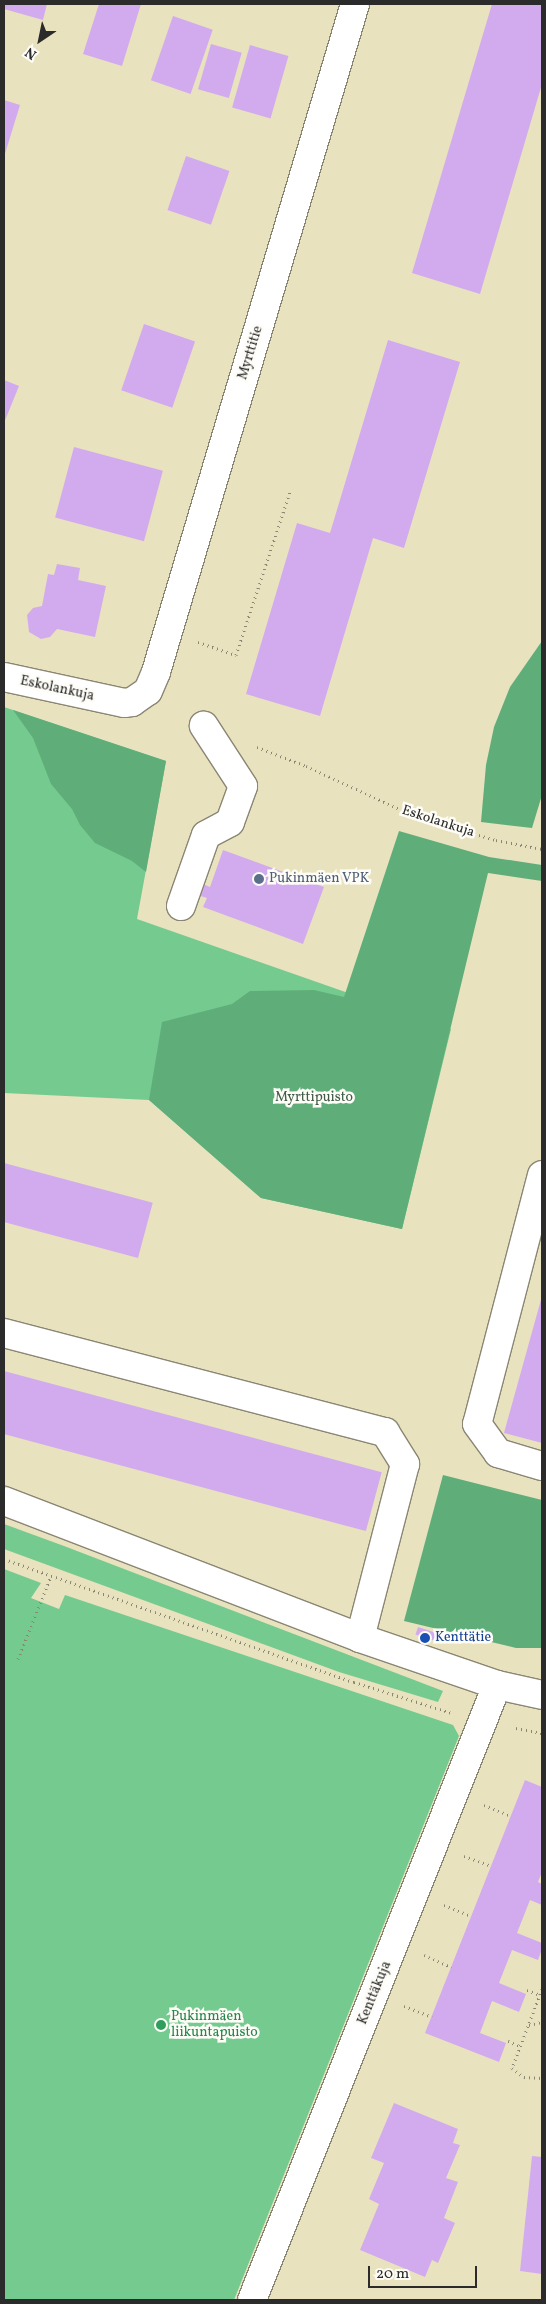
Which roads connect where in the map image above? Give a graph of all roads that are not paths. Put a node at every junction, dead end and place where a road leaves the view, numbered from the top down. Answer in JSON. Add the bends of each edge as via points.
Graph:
{"nodes":[{"id":1,"x":355,"y":4,"type":"edge"},
{"id":2,"x":4,"y":677,"type":"edge"},
{"id":3,"x":139,"y":698,"type":"joint"},
{"id":4,"x":204,"y":726,"type":"dead end"},
{"id":5,"x":181,"y":906,"type":"dead end"},
{"id":6,"x":542,"y":1175,"type":"edge"},
{"id":7,"x":4,"y":1333,"type":"edge"},
{"id":8,"x":542,"y":1466,"type":"edge"},
{"id":9,"x":4,"y":1501,"type":"edge"},
{"id":10,"x":360,"y":1638,"type":"junction"},
{"id":11,"x":497,"y":1685,"type":"junction"},
{"id":12,"x":542,"y":1695,"type":"edge"},
{"id":13,"x":252,"y":2300,"type":"edge"}],
"edges":[{"from":1,"to":3,"type":"street","name":"Myrttitie","via":[[156,672],[148,691]]},
{"from":2,"to":3,"type":"street","name":"Eskolankuja","via":[[124,703]]},
{"from":4,"to":5,"type":"street","via":[[242,786],[230,822],[206,835]]},
{"from":6,"to":8,"type":"street","via":[[477,1424],[498,1453]]},
{"from":7,"to":10,"type":"street","via":[[384,1432],[405,1464]]},
{"from":9,"to":10,"type":"street"},
{"from":10,"to":11,"type":"street"},
{"from":11,"to":12,"type":"street"},
{"from":11,"to":13,"type":"street","name":"Kenttäkuja"}]}
